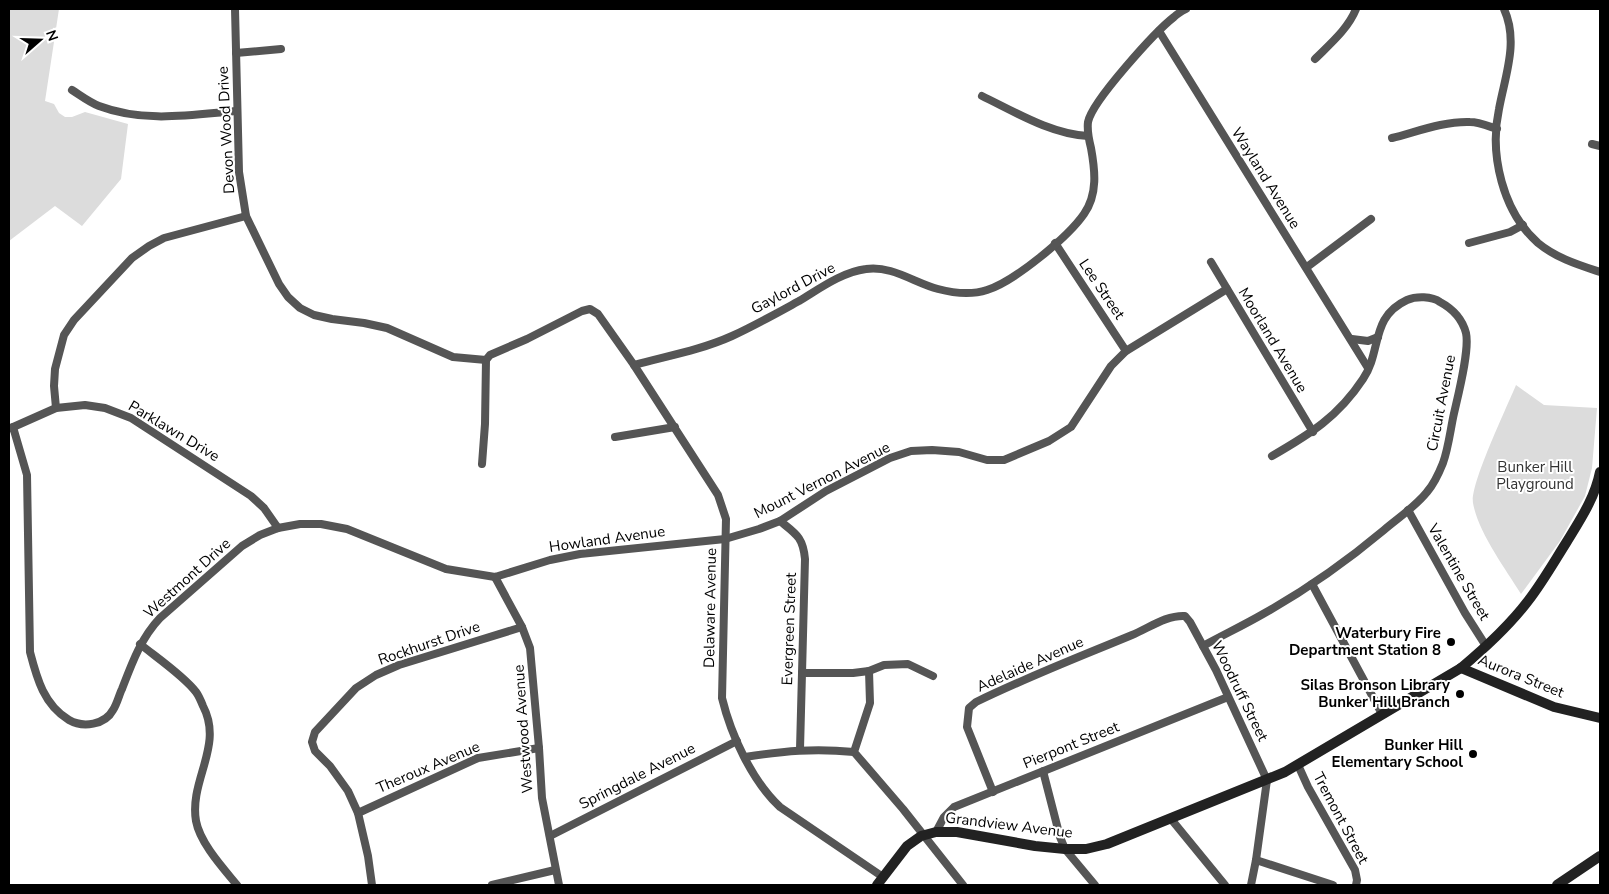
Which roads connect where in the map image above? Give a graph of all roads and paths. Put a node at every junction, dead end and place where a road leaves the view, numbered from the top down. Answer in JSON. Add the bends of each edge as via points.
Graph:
{"nodes":[{"id":1,"x":235,"y":9,"type":"edge"},
{"id":2,"x":1186,"y":9,"type":"edge"},
{"id":3,"x":1356,"y":9,"type":"edge"},
{"id":4,"x":1504,"y":9,"type":"edge"},
{"id":5,"x":1159,"y":31,"type":"junction"},
{"id":6,"x":281,"y":49,"type":"dead end"},
{"id":7,"x":236,"y":54,"type":"junction"},
{"id":8,"x":1314,"y":59,"type":"dead end"},
{"id":9,"x":72,"y":90,"type":"dead end"},
{"id":10,"x":982,"y":96,"type":"dead end"},
{"id":11,"x":237,"y":111,"type":"junction"},
{"id":12,"x":1497,"y":129,"type":"junction"},
{"id":13,"x":1088,"y":136,"type":"junction"},
{"id":14,"x":1392,"y":138,"type":"dead end"},
{"id":15,"x":246,"y":216,"type":"junction"},
{"id":16,"x":1371,"y":219,"type":"dead end"},
{"id":17,"x":1523,"y":225,"type":"junction"},
{"id":18,"x":1468,"y":242,"type":"dead end"},
{"id":19,"x":1055,"y":243,"type":"junction"},
{"id":20,"x":1211,"y":262,"type":"dead end"},
{"id":21,"x":1307,"y":268,"type":"junction"},
{"id":22,"x":1600,"y":272,"type":"edge"},
{"id":23,"x":1227,"y":289,"type":"junction"},
{"id":24,"x":1378,"y":337,"type":"junction"},
{"id":25,"x":1352,"y":339,"type":"junction"},
{"id":26,"x":1126,"y":351,"type":"junction"},
{"id":27,"x":486,"y":360,"type":"junction"},
{"id":28,"x":634,"y":365,"type":"junction"},
{"id":29,"x":1368,"y":368,"type":"junction"},
{"id":30,"x":56,"y":408,"type":"junction"},
{"id":31,"x":674,"y":427,"type":"junction"},
{"id":32,"x":11,"y":428,"type":"edge"},
{"id":33,"x":1313,"y":432,"type":"junction"},
{"id":34,"x":615,"y":437,"type":"dead end"},
{"id":35,"x":1272,"y":456,"type":"dead end"},
{"id":36,"x":482,"y":464,"type":"dead end"},
{"id":37,"x":1600,"y":472,"type":"edge"},
{"id":38,"x":1599,"y":487,"type":"edge"},
{"id":39,"x":1408,"y":510,"type":"junction"},
{"id":40,"x":780,"y":521,"type":"junction"},
{"id":41,"x":278,"y":528,"type":"junction"},
{"id":42,"x":725,"y":539,"type":"junction"},
{"id":43,"x":495,"y":577,"type":"junction"},
{"id":44,"x":1312,"y":584,"type":"junction"},
{"id":45,"x":1185,"y":616,"type":"joint"},
{"id":46,"x":522,"y":627,"type":"junction"},
{"id":47,"x":140,"y":644,"type":"junction"},
{"id":48,"x":1203,"y":646,"type":"junction"},
{"id":49,"x":1486,"y":646,"type":"junction"},
{"id":50,"x":1461,"y":668,"type":"junction"},
{"id":51,"x":869,"y":671,"type":"junction"},
{"id":52,"x":802,"y":673,"type":"junction"},
{"id":53,"x":933,"y":676,"type":"dead end"},
{"id":54,"x":1228,"y":697,"type":"junction"},
{"id":55,"x":1382,"y":714,"type":"junction"},
{"id":56,"x":1600,"y":718,"type":"edge"},
{"id":57,"x":737,"y":741,"type":"junction"},
{"id":58,"x":539,"y":748,"type":"junction"},
{"id":59,"x":800,"y":749,"type":"junction"},
{"id":60,"x":854,"y":752,"type":"junction"},
{"id":61,"x":745,"y":757,"type":"junction"},
{"id":62,"x":1298,"y":764,"type":"junction"},
{"id":63,"x":1043,"y":771,"type":"junction"},
{"id":64,"x":1267,"y":780,"type":"junction"},
{"id":65,"x":993,"y":792,"type":"junction"},
{"id":66,"x":358,"y":813,"type":"junction"},
{"id":67,"x":1171,"y":819,"type":"junction"},
{"id":68,"x":936,"y":832,"type":"junction"},
{"id":69,"x":924,"y":835,"type":"junction"},
{"id":70,"x":550,"y":836,"type":"junction"},
{"id":71,"x":1065,"y":849,"type":"junction"},
{"id":72,"x":1600,"y":856,"type":"edge"},
{"id":73,"x":1256,"y":860,"type":"junction"},
{"id":74,"x":555,"y":870,"type":"junction"},
{"id":75,"x":880,"y":881,"type":"edge"},
{"id":76,"x":237,"y":885,"type":"edge"},
{"id":77,"x":372,"y":885,"type":"edge"},
{"id":78,"x":492,"y":885,"type":"edge"},
{"id":79,"x":559,"y":885,"type":"edge"},
{"id":80,"x":963,"y":885,"type":"edge"},
{"id":81,"x":1095,"y":885,"type":"edge"},
{"id":82,"x":1225,"y":885,"type":"edge"},
{"id":83,"x":1251,"y":885,"type":"edge"},
{"id":84,"x":1333,"y":885,"type":"edge"},
{"id":85,"x":1356,"y":885,"type":"edge"},
{"id":86,"x":1559,"y":885,"type":"edge"}],
"edges":[{"from":1,"to":7,"type":"street","name":"Devon Wood Drive"},
{"from":2,"to":5,"type":"street","name":"Gaylord Drive"},
{"from":3,"to":8,"type":"street","via":[[1335,39]]},
{"from":4,"to":12,"type":"street","via":[[1512,41]]},
{"from":5,"to":13,"type":"street","name":"Gaylord Drive","via":[[1094,108],[1088,121]]},
{"from":5,"to":21,"type":"street","name":"Wayland Avenue"},
{"from":6,"to":7,"type":"street"},
{"from":7,"to":11,"type":"street","name":"Devon Wood Drive"},
{"from":9,"to":11,"type":"street","via":[[97,105],[138,116]]},
{"from":10,"to":13,"type":"street","via":[[1055,130]]},
{"from":11,"to":15,"type":"street","name":"Devon Wood Drive","via":[[239,172]]},
{"from":12,"to":14,"type":"street","via":[[1470,122],[1450,123]]},
{"from":12,"to":17,"type":"street","via":[[1500,174],[1512,208]]},
{"from":13,"to":19,"type":"street","name":"Gaylord Drive","via":[[1095,175],[1093,192],[1086,211],[1075,226]]},
{"from":15,"to":27,"type":"street","name":"Devon Wood Drive","via":[[279,284],[300,308],[314,315],[387,328],[453,357]]},
{"from":15,"to":30,"type":"street","via":[[164,238],[132,258],[64,335],[55,370]]},
{"from":16,"to":21,"type":"street"},
{"from":17,"to":18,"type":"street","via":[[1510,232]]},
{"from":17,"to":22,"type":"street","via":[[1552,253]]},
{"from":19,"to":26,"type":"street","name":"Lee Street"},
{"from":19,"to":28,"type":"street","name":"Gaylord Drive","via":[[1006,281],[986,290],[964,293],[940,290],[895,272],[866,269],[837,278],[732,336]]},
{"from":20,"to":23,"type":"street","name":"Moorland Avenue"},
{"from":21,"to":25,"type":"street","name":"Wayland Avenue"},
{"from":23,"to":26,"type":"street","name":"Mount Vernon Avenue"},
{"from":23,"to":33,"type":"street","name":"Moorland Avenue"},
{"from":24,"to":25,"type":"street","via":[[1368,341]]},
{"from":24,"to":29,"type":"street","name":"Circuit Avenue"},
{"from":24,"to":39,"type":"street","name":"Circuit Avenue","via":[[1388,313],[1409,299],[1421,297],[1437,300],[1450,308],[1461,319],[1466,334],[1462,371],[1443,462],[1426,492]]},
{"from":25,"to":29,"type":"street","name":"Wayland Avenue"},
{"from":26,"to":40,"type":"street","name":"Mount Vernon Avenue","via":[[1111,366],[1071,427],[1049,441],[1004,460],[987,460],[959,452],[911,451],[842,483]]},
{"from":27,"to":28,"type":"street","name":"Delaware Avenue","via":[[490,355],[590,309],[598,314]]},
{"from":27,"to":36,"type":"street"},
{"from":28,"to":31,"type":"street","name":"Delaware Avenue"},
{"from":29,"to":33,"type":"street","name":"Circuit Avenue","via":[[1348,400]]},
{"from":30,"to":32,"type":"street","name":"Parklawn Drive"},
{"from":30,"to":41,"type":"street","name":"Parklawn Drive","via":[[85,405],[105,408],[131,418],[251,496]]},
{"from":31,"to":34,"type":"street"},
{"from":31,"to":42,"type":"street","name":"Delaware Avenue","via":[[718,495],[726,519]]},
{"from":32,"to":47,"type":"street","name":"Westmont Drive","via":[[27,475],[30,652],[46,698],[59,714],[76,724],[103,720],[113,711]]},
{"from":33,"to":35,"type":"street","name":"Circuit Avenue"},
{"from":37,"to":38,"type":"main road","name":"Grandview Avenue"},
{"from":38,"to":49,"type":"main road","name":"Grandview Avenue","via":[[1528,600]]},
{"from":39,"to":44,"type":"street","name":"Circuit Avenue"},
{"from":39,"to":49,"type":"street","name":"Valentine Street"},
{"from":40,"to":42,"type":"street","name":"Mount Vernon Avenue"},
{"from":40,"to":52,"type":"street","name":"Evergreen Street","via":[[804,545]]},
{"from":41,"to":43,"type":"street","name":"Westmont Drive","via":[[321,524],[347,529],[446,568]]},
{"from":41,"to":47,"type":"street","name":"Westmont Drive","via":[[242,546],[220,564],[160,618]]},
{"from":42,"to":43,"type":"street","name":"Howland Avenue","via":[[580,554]]},
{"from":42,"to":57,"type":"street","name":"Delaware Avenue","via":[[722,698]]},
{"from":43,"to":46,"type":"street","name":"Westwood Avenue"},
{"from":44,"to":48,"type":"street","name":"Circuit Avenue"},
{"from":44,"to":55,"type":"street"},
{"from":45,"to":48,"type":"street","name":"Woodruff Street"},
{"from":45,"to":65,"type":"street","name":"Adelaide Avenue","via":[[1167,618],[981,699],[969,708],[967,727]]},
{"from":46,"to":58,"type":"street","name":"Westwood Avenue","via":[[530,648]]},
{"from":46,"to":66,"type":"street","name":"Rockhurst Drive","via":[[376,675],[356,688],[315,732],[312,742],[315,751],[348,791]]},
{"from":47,"to":76,"type":"street","via":[[196,692],[205,709],[211,740],[195,800],[196,822],[201,838]]},
{"from":48,"to":54,"type":"street","name":"Woodruff Street"},
{"from":49,"to":50,"type":"main road","name":"Grandview Avenue"},
{"from":50,"to":55,"type":"main road","name":"Grandview Avenue"},
{"from":50,"to":56,"type":"main road","name":"Aurora Street","via":[[1554,708]]},
{"from":51,"to":52,"type":"street"},
{"from":51,"to":53,"type":"street","via":[[884,665],[908,664]]},
{"from":51,"to":60,"type":"street","via":[[870,703]]},
{"from":52,"to":59,"type":"street","name":"Evergreen Street"},
{"from":54,"to":63,"type":"street","name":"Pierpont Street"},
{"from":54,"to":64,"type":"street","name":"Woodruff Street"},
{"from":55,"to":62,"type":"main road","name":"Grandview Avenue"},
{"from":57,"to":61,"type":"street","name":"Delaware Avenue"},
{"from":57,"to":70,"type":"street","name":"Springdale Avenue"},
{"from":58,"to":66,"type":"street","name":"Theroux Avenue","via":[[478,758]]},
{"from":58,"to":70,"type":"street","name":"Westwood Avenue","via":[[542,798]]},
{"from":59,"to":60,"type":"street"},
{"from":59,"to":61,"type":"street"},
{"from":60,"to":69,"type":"street"},
{"from":61,"to":75,"type":"street","name":"Delaware Avenue","via":[[767,795],[780,807]]},
{"from":62,"to":64,"type":"main road","name":"Grandview Avenue"},
{"from":62,"to":85,"type":"street","name":"Tremont Street","via":[[1354,870]]},
{"from":63,"to":65,"type":"street","name":"Pierpont Street"},
{"from":63,"to":71,"type":"street"},
{"from":64,"to":67,"type":"main road","name":"Grandview Avenue"},
{"from":64,"to":73,"type":"street"},
{"from":65,"to":68,"type":"street","name":"Pierpont Street","via":[[951,809]]},
{"from":66,"to":77,"type":"street"},
{"from":67,"to":71,"type":"main road","name":"Grandview Avenue","via":[[1107,844]]},
{"from":67,"to":82,"type":"street"},
{"from":68,"to":69,"type":"main road","name":"Grandview Avenue"},
{"from":68,"to":71,"type":"main road","name":"Grandview Avenue","via":[[957,832]]},
{"from":69,"to":75,"type":"main road","name":"Grandview Avenue","via":[[905,847]]},
{"from":69,"to":80,"type":"street"},
{"from":70,"to":74,"type":"street","name":"Westwood Avenue"},
{"from":71,"to":81,"type":"street"},
{"from":72,"to":86,"type":"main road"},
{"from":73,"to":83,"type":"street"},
{"from":73,"to":84,"type":"street"},
{"from":74,"to":78,"type":"street"},
{"from":74,"to":79,"type":"street","name":"Westwood Avenue"}]}
